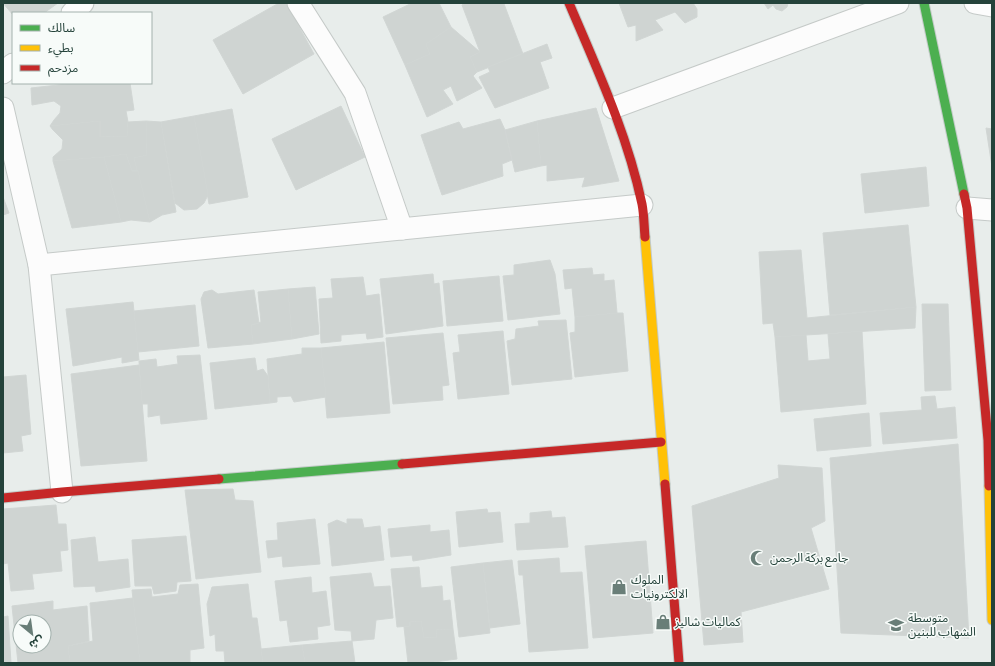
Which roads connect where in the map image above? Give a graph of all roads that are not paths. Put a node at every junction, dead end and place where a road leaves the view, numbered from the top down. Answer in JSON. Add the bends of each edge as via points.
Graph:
{"nodes":[{"id":1,"x":83,"y":3,"type":"edge"},
{"id":2,"x":298,"y":3,"type":"edge"},
{"id":3,"x":569,"y":3,"type":"edge"},
{"id":4,"x":898,"y":3,"type":"edge"},
{"id":5,"x":924,"y":3,"type":"edge"},
{"id":6,"x":975,"y":3,"type":"edge"},
{"id":7,"x":992,"y":6,"type":"edge"},
{"id":8,"x":73,"y":12,"type":"edge"},
{"id":9,"x":12,"y":65,"type":"edge"},
{"id":10,"x":3,"y":73,"type":"edge"},
{"id":11,"x":3,"y":108,"type":"edge"},
{"id":12,"x":613,"y":108,"type":"junction"},
{"id":13,"x":642,"y":205,"type":"junction"},
{"id":14,"x":967,"y":208,"type":"junction"},
{"id":15,"x":992,"y":210,"type":"edge"},
{"id":16,"x":402,"y":229,"type":"junction"},
{"id":17,"x":39,"y":265,"type":"junction"},
{"id":18,"x":990,"y":440,"type":"edge"},
{"id":19,"x":661,"y":442,"type":"junction"},
{"id":20,"x":62,"y":492,"type":"junction"},
{"id":21,"x":3,"y":498,"type":"edge"},
{"id":22,"x":992,"y":620,"type":"edge"},
{"id":23,"x":679,"y":663,"type":"edge"}],
"edges":[{"from":1,"to":8,"type":"street"},
{"from":2,"to":16,"type":"street","via":[[355,93]]},
{"from":3,"to":12,"type":"street"},
{"from":4,"to":12,"type":"street"},
{"from":5,"to":14,"type":"street"},
{"from":6,"to":7,"type":"street"},
{"from":9,"to":10,"type":"street"},
{"from":11,"to":17,"type":"street"},
{"from":12,"to":13,"type":"street","via":[[628,149]]},
{"from":13,"to":16,"type":"street"},
{"from":13,"to":19,"type":"street"},
{"from":14,"to":15,"type":"street"},
{"from":14,"to":18,"type":"street"},
{"from":16,"to":17,"type":"street"},
{"from":17,"to":20,"type":"street"},
{"from":18,"to":22,"type":"street"},
{"from":19,"to":20,"type":"street"},
{"from":19,"to":23,"type":"street"},
{"from":20,"to":21,"type":"street"}]}
